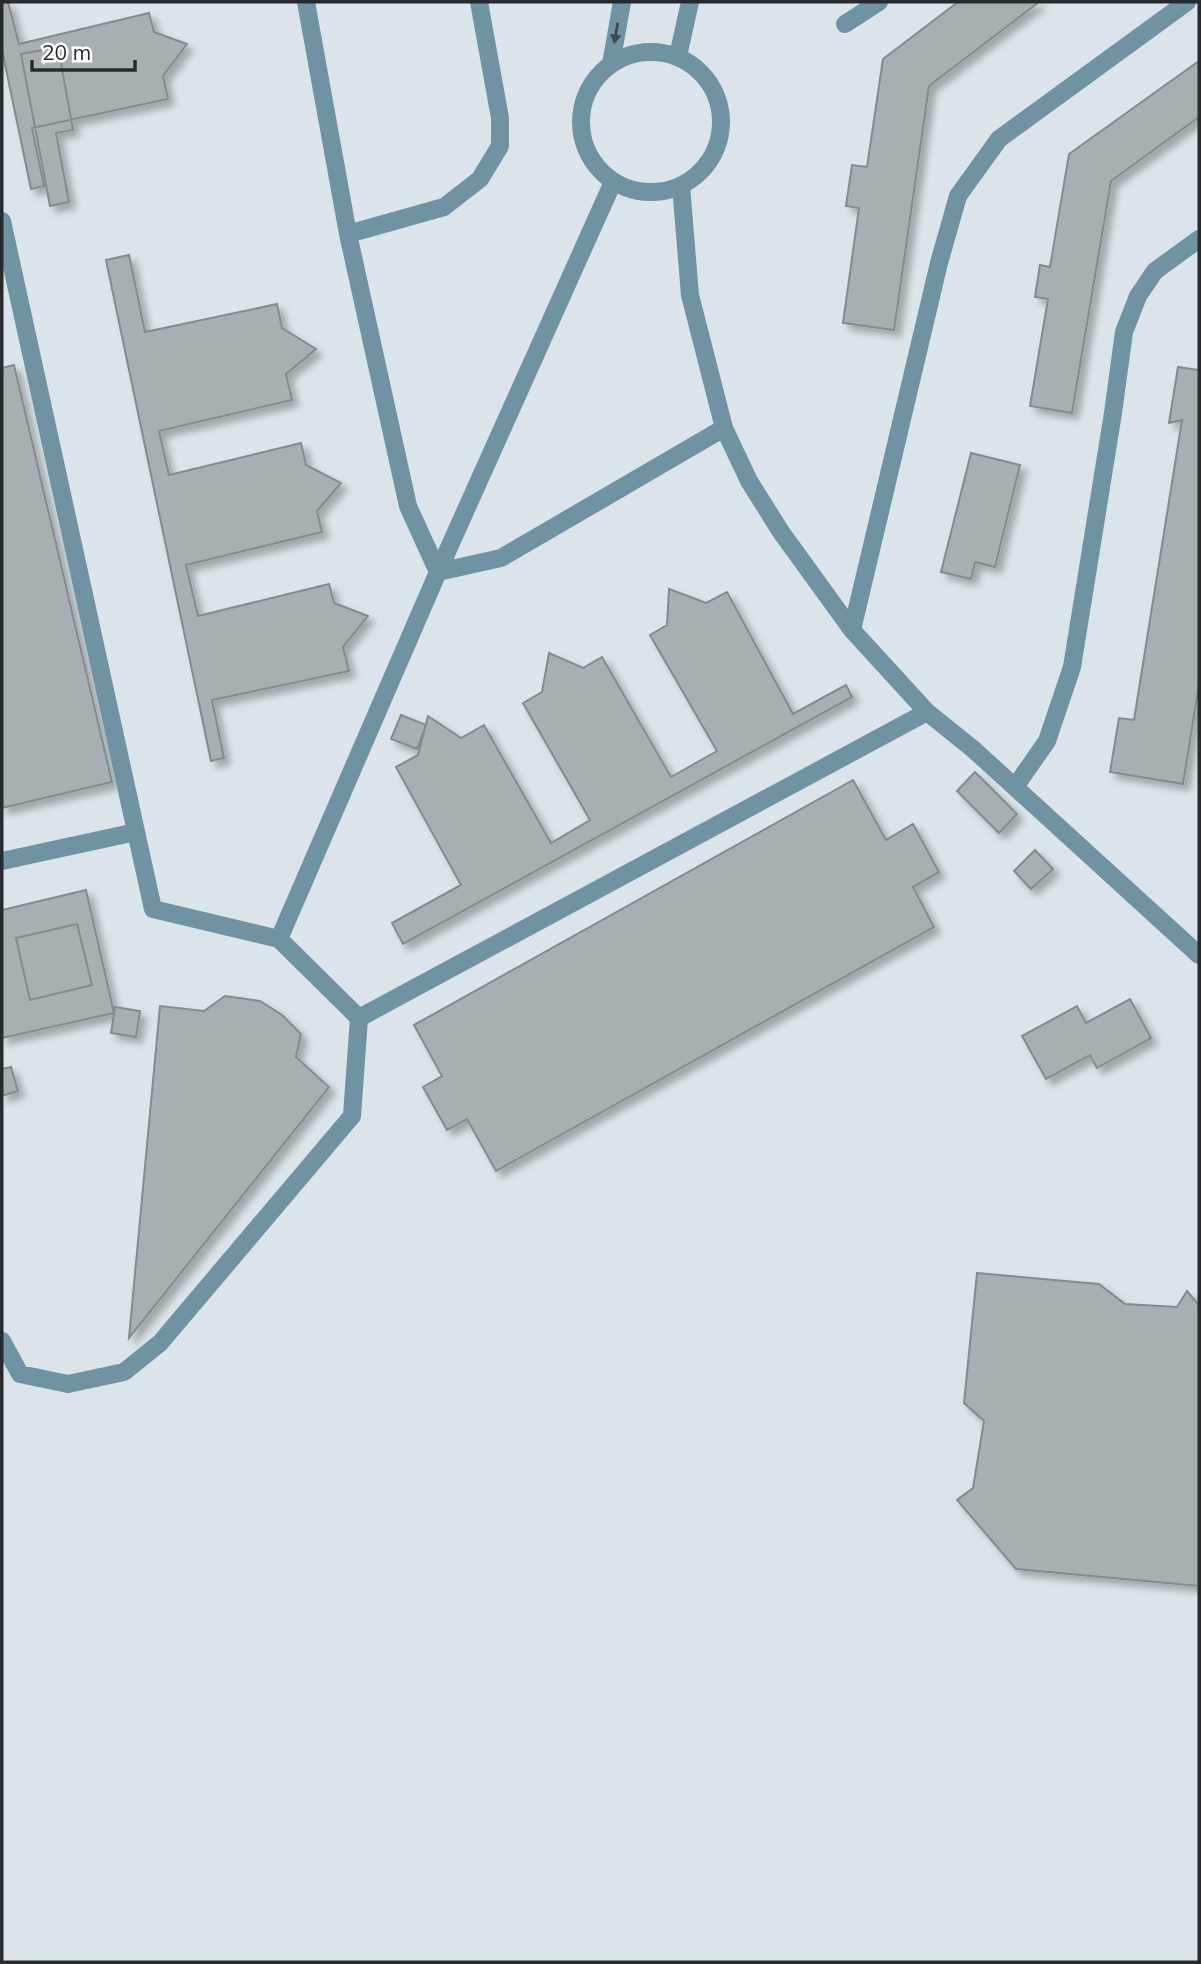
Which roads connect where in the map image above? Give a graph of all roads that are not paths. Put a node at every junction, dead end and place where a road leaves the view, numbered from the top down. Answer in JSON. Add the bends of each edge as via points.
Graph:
{"nodes":[{"id":1,"x":306,"y":2,"type":"edge"},
{"id":2,"x":479,"y":2,"type":"edge"},
{"id":3,"x":621,"y":2,"type":"edge"},
{"id":4,"x":690,"y":2,"type":"edge"},
{"id":5,"x":879,"y":2,"type":"edge"},
{"id":6,"x":1187,"y":2,"type":"edge"},
{"id":7,"x":845,"y":24,"type":"dead end"},
{"id":8,"x":678,"y":56,"type":"junction"},
{"id":9,"x":611,"y":64,"type":"junction"},
{"id":10,"x":614,"y":182,"type":"junction"},
{"id":11,"x":681,"y":186,"type":"junction"},
{"id":12,"x":2,"y":221,"type":"edge"},
{"id":13,"x":348,"y":234,"type":"junction"},
{"id":14,"x":1199,"y":239,"type":"edge"},
{"id":15,"x":724,"y":428,"type":"junction"},
{"id":16,"x":438,"y":572,"type":"junction"},
{"id":17,"x":852,"y":630,"type":"junction"},
{"id":18,"x":927,"y":712,"type":"junction"},
{"id":19,"x":1015,"y":787,"type":"junction"},
{"id":20,"x":136,"y":832,"type":"junction"},
{"id":21,"x":2,"y":861,"type":"edge"},
{"id":22,"x":279,"y":939,"type":"junction"},
{"id":23,"x":1199,"y":955,"type":"edge"},
{"id":24,"x":359,"y":1018,"type":"junction"},
{"id":25,"x":2,"y":1341,"type":"edge"}],
"edges":[{"from":1,"to":13,"type":"street"},
{"from":2,"to":13,"type":"street","via":[[500,118],[500,146],[480,179],[444,207]]},
{"from":3,"to":9,"type":"street","one_way":true},
{"from":4,"to":8,"type":"street"},
{"from":5,"to":7,"type":"street"},
{"from":6,"to":17,"type":"street","via":[[999,139],[958,196]]},
{"from":8,"to":9,"type":"street","via":[[644,52]]},
{"from":8,"to":11,"type":"street","via":[[697,68],[712,86],[720,108],[721,131],[707,163]]},
{"from":9,"to":10,"type":"street","via":[[594,79],[583,100],[580,124],[590,157]]},
{"from":10,"to":11,"type":"street","via":[[635,191],[659,192]]},
{"from":10,"to":16,"type":"street"},
{"from":11,"to":15,"type":"street","via":[[690,295]]},
{"from":12,"to":20,"type":"street"},
{"from":13,"to":16,"type":"street","via":[[408,506]]},
{"from":14,"to":19,"type":"street","via":[[1155,271],[1138,296],[1124,332],[1072,667],[1047,741]]},
{"from":15,"to":16,"type":"street","via":[[501,558]]},
{"from":15,"to":17,"type":"street","via":[[781,531]]},
{"from":16,"to":22,"type":"street"},
{"from":17,"to":18,"type":"street"},
{"from":18,"to":19,"type":"street"},
{"from":18,"to":24,"type":"street"},
{"from":19,"to":23,"type":"street"},
{"from":20,"to":21,"type":"street"},
{"from":20,"to":22,"type":"street","via":[[153,909]]},
{"from":22,"to":24,"type":"street"},
{"from":24,"to":25,"type":"street","via":[[352,1116],[160,1343],[124,1372],[68,1384],[20,1374]]}]}
